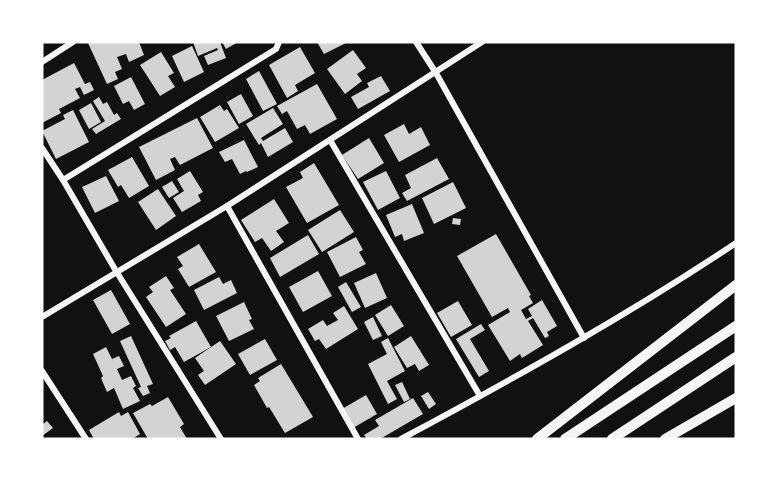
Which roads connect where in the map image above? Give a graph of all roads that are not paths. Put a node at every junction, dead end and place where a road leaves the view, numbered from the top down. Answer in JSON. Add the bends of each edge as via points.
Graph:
{"nodes":[{"id":1,"x":73,"y":42,"type":"edge"},
{"id":2,"x":279,"y":42,"type":"edge"},
{"id":3,"x":416,"y":42,"type":"edge"},
{"id":4,"x":482,"y":42,"type":"edge"},
{"id":5,"x":42,"y":62,"type":"edge"},
{"id":6,"x":436,"y":73,"type":"junction"},
{"id":7,"x":330,"y":140,"type":"junction"},
{"id":8,"x":42,"y":148,"type":"edge"},
{"id":9,"x":63,"y":180,"type":"junction"},
{"id":10,"x":227,"y":206,"type":"junction"},
{"id":11,"x":736,"y":243,"type":"edge"},
{"id":12,"x":116,"y":271,"type":"junction"},
{"id":13,"x":736,"y":285,"type":"edge"},
{"id":14,"x":42,"y":317,"type":"edge"},
{"id":15,"x":736,"y":326,"type":"edge"},
{"id":16,"x":584,"y":338,"type":"junction"},
{"id":17,"x":736,"y":357,"type":"edge"},
{"id":18,"x":42,"y":370,"type":"edge"},
{"id":19,"x":480,"y":396,"type":"junction"},
{"id":20,"x":736,"y":398,"type":"edge"},
{"id":21,"x":86,"y":439,"type":"edge"},
{"id":22,"x":221,"y":439,"type":"edge"},
{"id":23,"x":358,"y":439,"type":"edge"},
{"id":24,"x":400,"y":439,"type":"edge"},
{"id":25,"x":537,"y":439,"type":"edge"},
{"id":26,"x":565,"y":439,"type":"edge"},
{"id":27,"x":612,"y":439,"type":"edge"},
{"id":28,"x":665,"y":439,"type":"edge"}],
"edges":[{"from":1,"to":5,"type":"street"},
{"from":2,"to":9,"type":"street","via":[[276,49]]},
{"from":3,"to":6,"type":"street"},
{"from":4,"to":6,"type":"street"},
{"from":6,"to":7,"type":"street"},
{"from":6,"to":16,"type":"street"},
{"from":7,"to":10,"type":"street"},
{"from":7,"to":19,"type":"street"},
{"from":8,"to":9,"type":"street"},
{"from":9,"to":12,"type":"street"},
{"from":10,"to":12,"type":"street"},
{"from":10,"to":23,"type":"street"},
{"from":11,"to":16,"type":"street"},
{"from":12,"to":14,"type":"street"},
{"from":12,"to":22,"type":"street"},
{"from":13,"to":25,"type":"highway"},
{"from":15,"to":26,"type":"highway"},
{"from":16,"to":19,"type":"street"},
{"from":17,"to":27,"type":"highway"},
{"from":18,"to":21,"type":"street"},
{"from":19,"to":24,"type":"street"},
{"from":20,"to":28,"type":"highway"}]}
